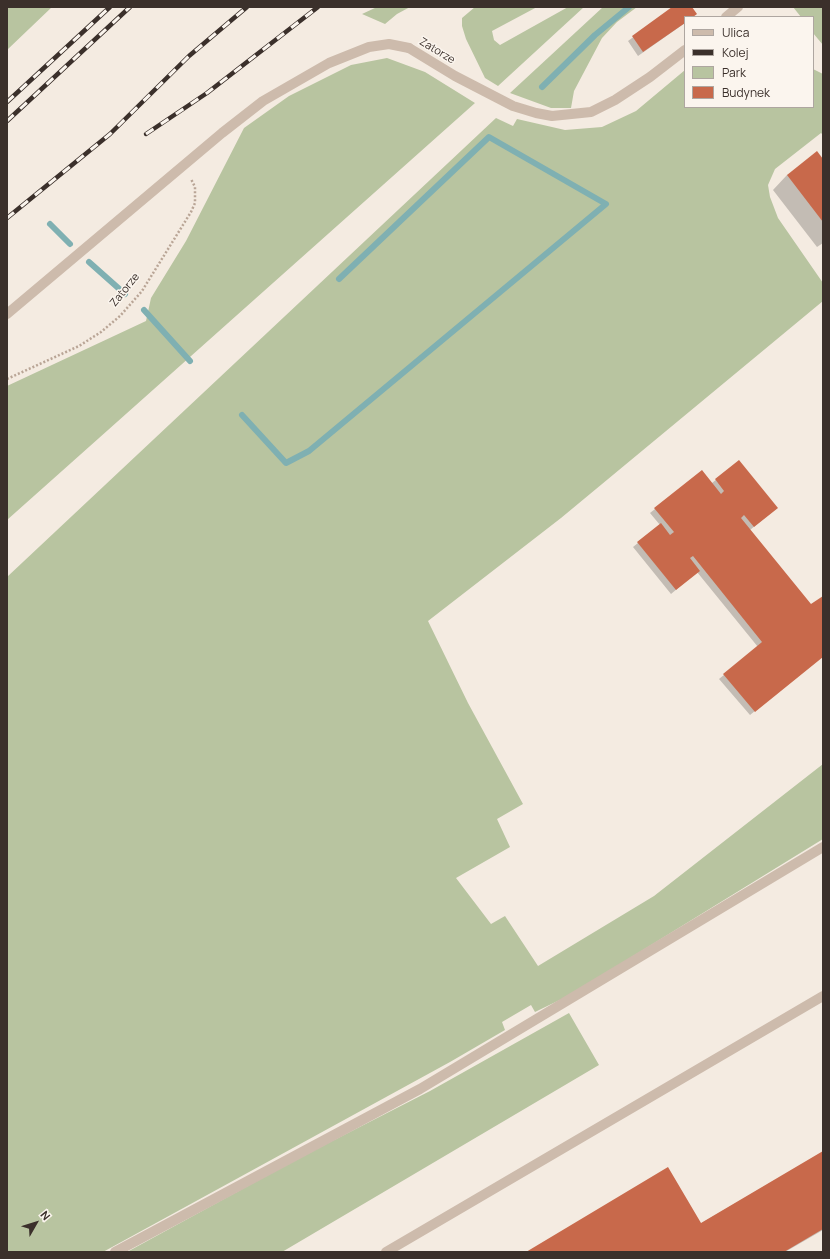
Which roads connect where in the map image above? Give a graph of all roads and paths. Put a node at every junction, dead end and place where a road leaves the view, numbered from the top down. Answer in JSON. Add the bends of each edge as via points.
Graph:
{"nodes":[{"id":1,"x":738,"y":7,"type":"edge"},
{"id":2,"x":727,"y":16,"type":"edge"},
{"id":3,"x":684,"y":51,"type":"edge"},
{"id":4,"x":185,"y":165,"type":"junction"},
{"id":5,"x":7,"y":314,"type":"edge"},
{"id":6,"x":7,"y":379,"type":"edge"},
{"id":7,"x":823,"y":847,"type":"edge"},
{"id":8,"x":823,"y":996,"type":"edge"},
{"id":9,"x":115,"y":1252,"type":"edge"},
{"id":10,"x":386,"y":1252,"type":"edge"}],
"edges":[{"from":1,"to":2,"type":"street"},
{"from":3,"to":4,"type":"street","name":"Zatorze","via":[[650,77],[591,112],[552,116],[513,106],[454,76],[409,48],[377,44],[329,63],[263,102]]},
{"from":4,"to":5,"type":"street","name":"Zatorze"},
{"from":4,"to":6,"type":"path","name":"Zatorze","via":[[195,188],[195,203],[142,291],[120,316],[101,332],[78,346]]},
{"from":7,"to":9,"type":"street","via":[[420,1089]]},
{"from":8,"to":10,"type":"street"}]}
